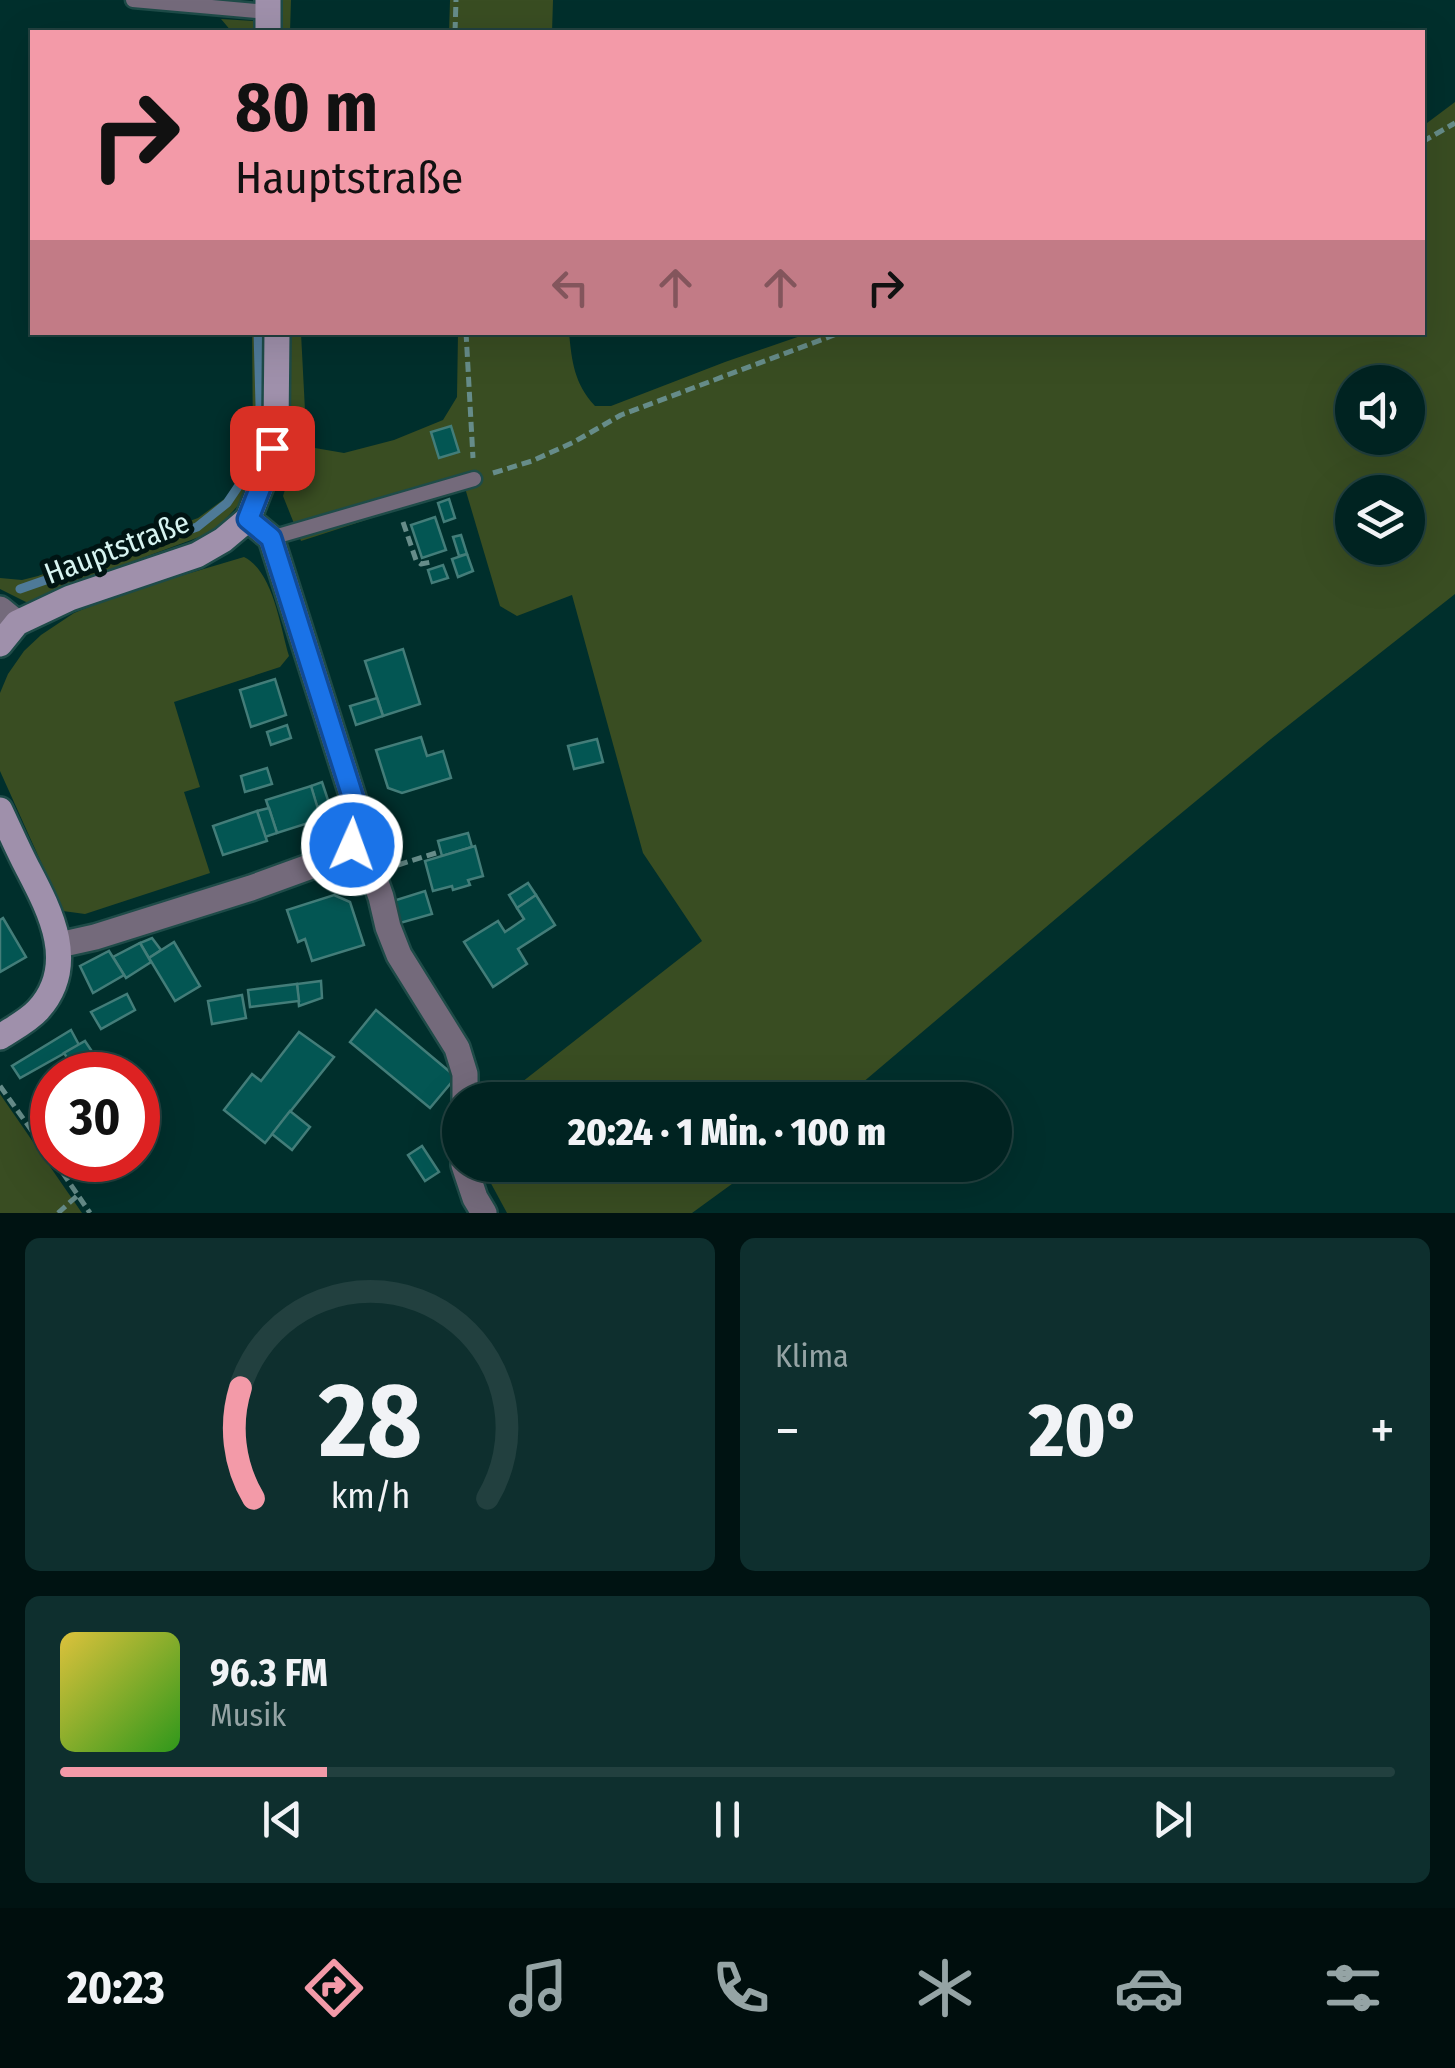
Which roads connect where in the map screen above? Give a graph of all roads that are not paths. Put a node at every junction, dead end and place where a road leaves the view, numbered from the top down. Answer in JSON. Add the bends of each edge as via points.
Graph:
{"nodes":[{"id":1,"x":133,"y":0,"type":"edge"},
{"id":2,"x":268,"y":15,"type":"edge"},
{"id":3,"x":277,"y":335,"type":"edge"},
{"id":4,"x":474,"y":479,"type":"road end"},
{"id":5,"x":248,"y":519,"type":"junction"},
{"id":6,"x":271,"y":538,"type":"junction"},
{"id":7,"x":6,"y":625,"type":"edge"},
{"id":8,"x":0,"y":810,"type":"edge"},
{"id":9,"x":352,"y":845,"type":"junction"},
{"id":10,"x":59,"y":945,"type":"junction"},
{"id":11,"x":0,"y":1037,"type":"edge"},
{"id":12,"x":465,"y":1082,"type":"edge"},
{"id":13,"x":470,"y":1182,"type":"edge"},
{"id":14,"x":484,"y":1213,"type":"edge"}],
"edges":[{"from":1,"to":2,"type":"lane"},
{"from":3,"to":5,"type":"street","via":[[276,428]]},
{"from":4,"to":6,"type":"lane"},
{"from":5,"to":6,"type":"street"},
{"from":5,"to":7,"type":"street","name":"Hauptstraße","via":[[197,555]]},
{"from":6,"to":9,"type":"street","via":[[362,826]]},
{"from":8,"to":10,"type":"street"},
{"from":9,"to":10,"type":"street","via":[[251,888]]},
{"from":9,"to":12,"type":"street","via":[[368,860],[399,954],[457,1048]]},
{"from":10,"to":11,"type":"street","via":[[44,1004]]},
{"from":13,"to":14,"type":"street"}]}
